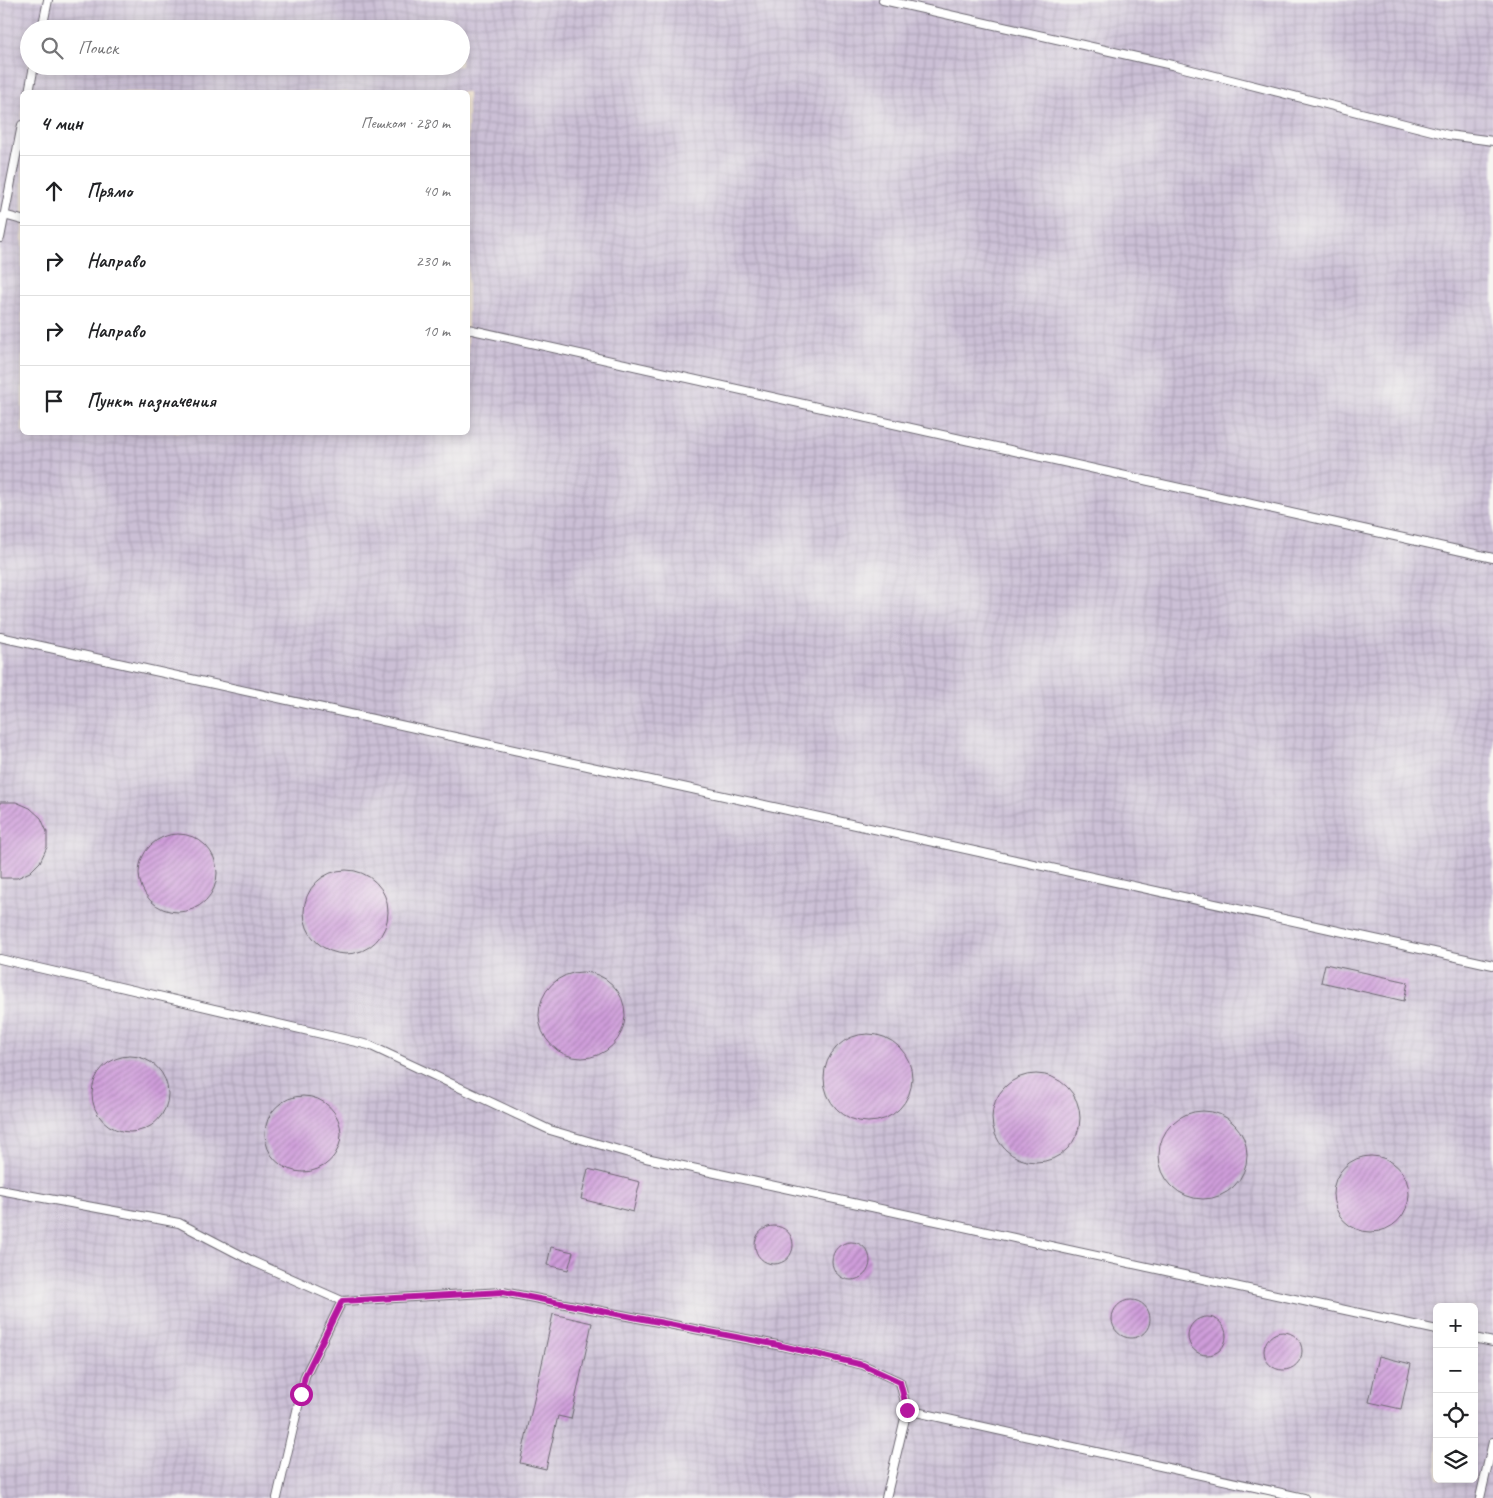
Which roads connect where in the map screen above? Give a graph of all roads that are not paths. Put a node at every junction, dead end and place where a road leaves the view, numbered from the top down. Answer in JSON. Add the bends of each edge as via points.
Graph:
{"nodes":[{"id":1,"x":48,"y":0,"type":"edge"},
{"id":2,"x":883,"y":0,"type":"edge"},
{"id":3,"x":44,"y":20,"type":"edge"},
{"id":4,"x":32,"y":75,"type":"edge"},
{"id":5,"x":29,"y":90,"type":"edge"},
{"id":6,"x":20,"y":135,"type":"edge"},
{"id":7,"x":1493,"y":141,"type":"edge"},
{"id":8,"x":4,"y":215,"type":"junction"},
{"id":9,"x":20,"y":219,"type":"edge"},
{"id":10,"x":1,"y":228,"type":"edge"},
{"id":11,"x":0,"y":238,"type":"edge"},
{"id":12,"x":470,"y":329,"type":"edge"},
{"id":13,"x":1493,"y":558,"type":"edge"},
{"id":14,"x":0,"y":637,"type":"edge"},
{"id":15,"x":0,"y":959,"type":"edge"},
{"id":16,"x":1493,"y":966,"type":"edge"},
{"id":17,"x":0,"y":1190,"type":"edge"},
{"id":18,"x":342,"y":1301,"type":"junction"},
{"id":19,"x":1433,"y":1329,"type":"edge"},
{"id":20,"x":1478,"y":1339,"type":"edge"},
{"id":21,"x":1493,"y":1342,"type":"edge"},
{"id":22,"x":907,"y":1410,"type":"junction"},
{"id":23,"x":1493,"y":1442,"type":"edge"},
{"id":24,"x":277,"y":1498,"type":"edge"},
{"id":25,"x":886,"y":1498,"type":"edge"},
{"id":26,"x":1304,"y":1498,"type":"edge"},
{"id":27,"x":1480,"y":1498,"type":"edge"}],
"edges":[{"from":1,"to":3,"type":"lane"},
{"from":2,"to":7,"type":"lane","via":[[1172,65],[1448,135]]},
{"from":4,"to":5,"type":"lane"},
{"from":6,"to":8,"type":"lane"},
{"from":8,"to":9,"type":"lane"},
{"from":8,"to":10,"type":"lane"},
{"from":10,"to":11,"type":"lane"},
{"from":12,"to":13,"type":"lane"},
{"from":14,"to":16,"type":"lane"},
{"from":15,"to":19,"type":"lane","via":[[369,1045],[550,1130],[646,1158]]},
{"from":17,"to":18,"type":"lane","via":[[179,1223],[254,1262]]},
{"from":18,"to":22,"type":"lane","via":[[503,1292],[658,1321],[863,1365],[900,1382]]},
{"from":18,"to":24,"type":"lane","via":[[305,1376]]},
{"from":20,"to":21,"type":"lane"},
{"from":22,"to":25,"type":"lane"},
{"from":22,"to":26,"type":"lane"},
{"from":23,"to":27,"type":"lane"}]}
